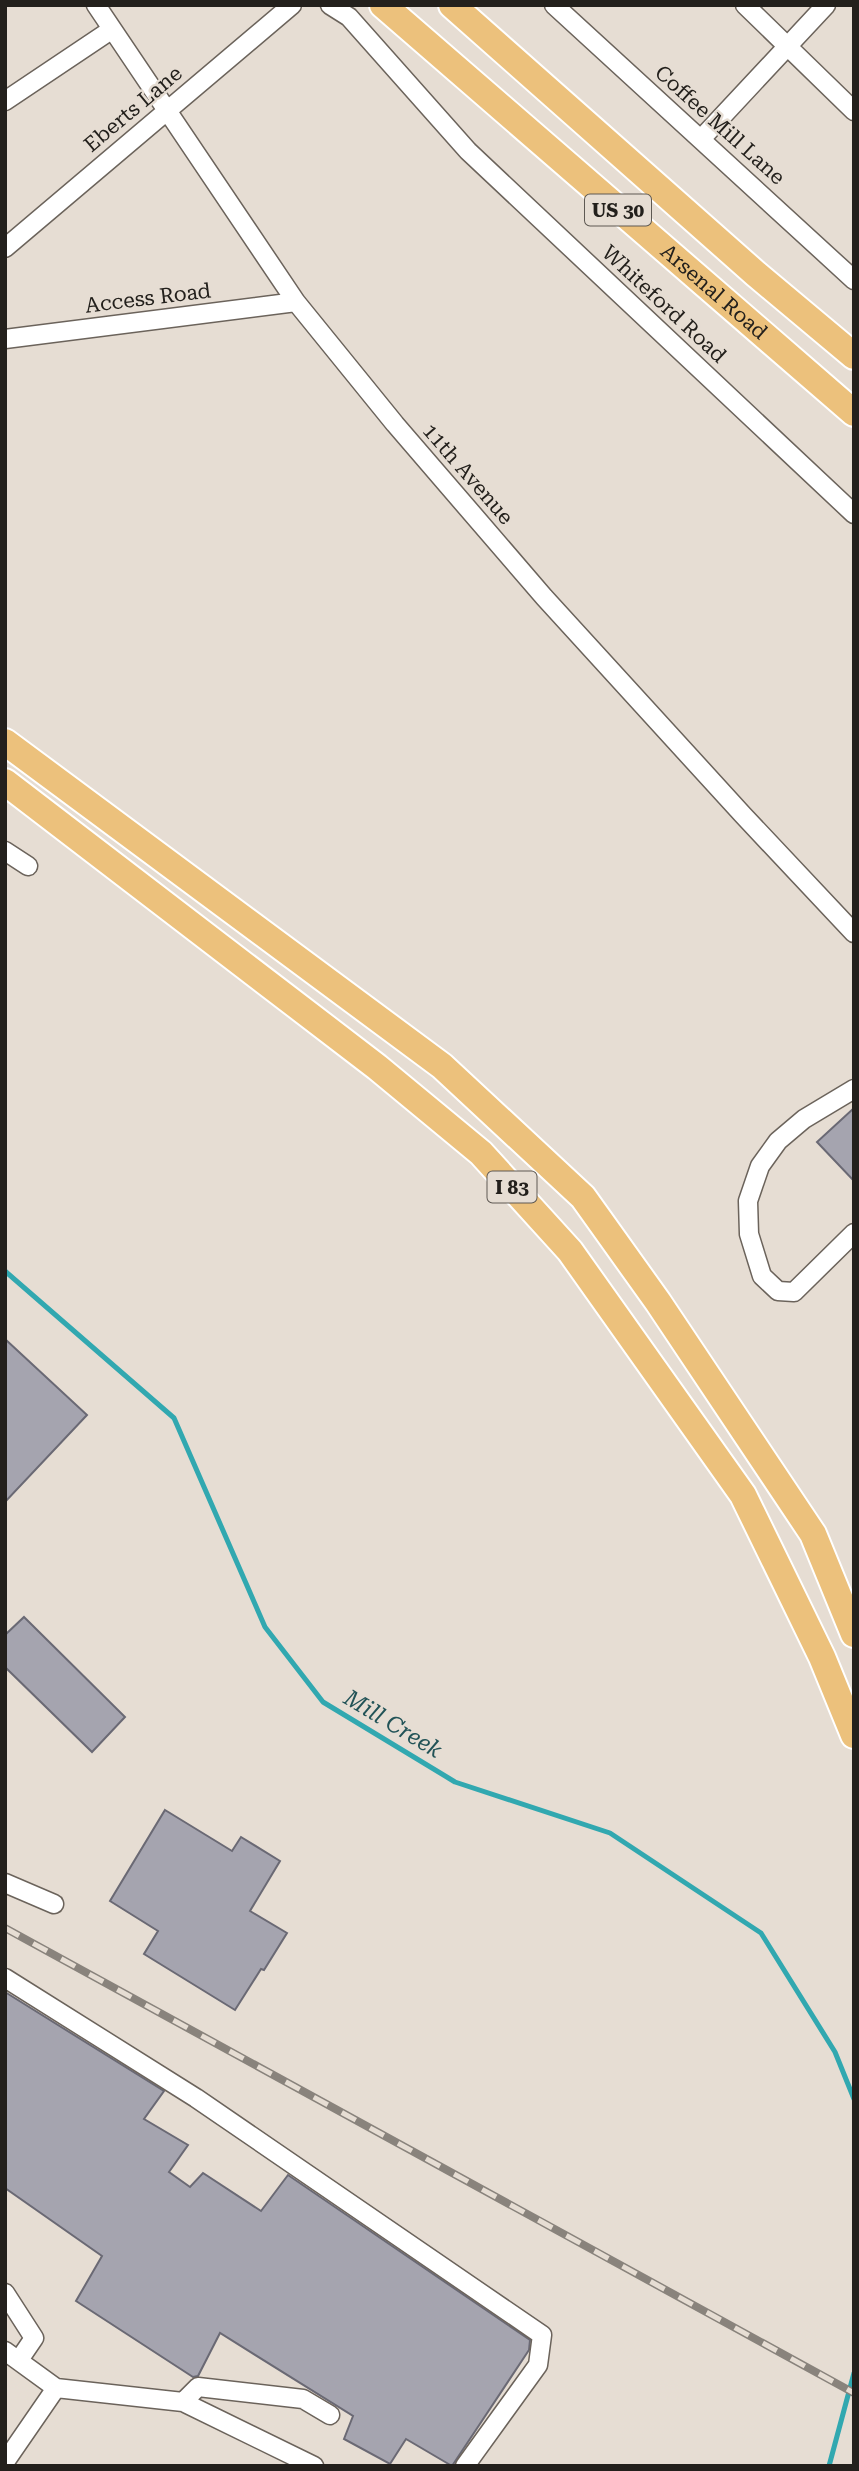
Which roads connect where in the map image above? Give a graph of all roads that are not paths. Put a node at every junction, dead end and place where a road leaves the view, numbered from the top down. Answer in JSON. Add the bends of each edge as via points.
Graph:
{"nodes":[{"id":1,"x":96,"y":5,"type":"edge"},
{"id":2,"x":292,"y":5,"type":"edge"},
{"id":3,"x":330,"y":5,"type":"edge"},
{"id":4,"x":383,"y":5,"type":"edge"},
{"id":5,"x":452,"y":5,"type":"edge"},
{"id":6,"x":554,"y":5,"type":"edge"},
{"id":7,"x":745,"y":5,"type":"edge"},
{"id":8,"x":826,"y":5,"type":"edge"},
{"id":9,"x":111,"y":30,"type":"junction"},
{"id":10,"x":786,"y":46,"type":"junction"},
{"id":11,"x":5,"y":101,"type":"edge"},
{"id":12,"x":166,"y":111,"type":"junction"},
{"id":13,"x":854,"y":111,"type":"edge"},
{"id":14,"x":701,"y":139,"type":"junction"},
{"id":15,"x":5,"y":248,"type":"edge"},
{"id":16,"x":854,"y":280,"type":"edge"},
{"id":17,"x":296,"y":302,"type":"junction"},
{"id":18,"x":5,"y":339,"type":"edge"},
{"id":19,"x":854,"y":356,"type":"edge"},
{"id":20,"x":854,"y":413,"type":"edge"},
{"id":21,"x":854,"y":514,"type":"edge"},
{"id":22,"x":5,"y":742,"type":"edge"},
{"id":23,"x":5,"y":782,"type":"edge"},
{"id":24,"x":5,"y":851,"type":"edge"},
{"id":25,"x":29,"y":866,"type":"dead end"},
{"id":26,"x":854,"y":933,"type":"edge"},
{"id":27,"x":854,"y":1089,"type":"edge"},
{"id":28,"x":854,"y":1233,"type":"edge"},
{"id":29,"x":854,"y":1634,"type":"edge"},
{"id":30,"x":854,"y":1735,"type":"edge"},
{"id":31,"x":5,"y":1883,"type":"edge"},
{"id":32,"x":54,"y":1904,"type":"dead end"},
{"id":33,"x":5,"y":1978,"type":"edge"},
{"id":34,"x":5,"y":2293,"type":"edge"},
{"id":35,"x":12,"y":2356,"type":"edge"},
{"id":36,"x":56,"y":2388,"type":"junction"},
{"id":37,"x":183,"y":2402,"type":"junction"},
{"id":38,"x":330,"y":2415,"type":"dead end"},
{"id":39,"x":5,"y":2462,"type":"edge"},
{"id":40,"x":314,"y":2466,"type":"edge"},
{"id":41,"x":465,"y":2466,"type":"edge"}],
"edges":[{"from":1,"to":9,"type":"street","name":"11th Avenue"},
{"from":2,"to":12,"type":"street","name":"Eberts Lane"},
{"from":3,"to":21,"type":"street","name":"Whiteford Road","via":[[349,17],[468,151]]},
{"from":4,"to":20,"type":"highway","name":"Arsenal Road","number":"US 30"},
{"from":5,"to":19,"type":"highway","name":"Arsenal Road","number":"US 30"},
{"from":6,"to":14,"type":"street","name":"Coffee Mill Lane"},
{"from":7,"to":10,"type":"street"},
{"from":8,"to":10,"type":"street"},
{"from":9,"to":11,"type":"street"},
{"from":9,"to":12,"type":"street","name":"11th Avenue"},
{"from":10,"to":13,"type":"street"},
{"from":10,"to":14,"type":"street"},
{"from":12,"to":15,"type":"street","name":"Eberts Lane"},
{"from":12,"to":17,"type":"street","name":"11th Avenue"},
{"from":14,"to":16,"type":"street","name":"Coffee Mill Lane"},
{"from":17,"to":18,"type":"street","name":"Access Road"},
{"from":17,"to":26,"type":"street","name":"11th Avenue","via":[[544,597]]},
{"from":22,"to":29,"type":"highway","number":"I 83","via":[[442,1066],[583,1197],[813,1534]]},
{"from":23,"to":30,"type":"highway","number":"I 83","via":[[377,1067],[481,1153],[570,1251],[743,1495],[822,1657]]},
{"from":24,"to":25,"type":"street"},
{"from":27,"to":28,"type":"street","via":[[778,1141],[760,1166],[748,1200],[749,1234],[762,1276],[778,1292],[794,1292]]},
{"from":31,"to":32,"type":"street"},
{"from":33,"to":41,"type":"street","via":[[196,2098],[542,2335],[538,2365]]},
{"from":34,"to":35,"type":"street","via":[[34,2338]]},
{"from":35,"to":36,"type":"street"},
{"from":36,"to":37,"type":"street"},
{"from":36,"to":39,"type":"street"},
{"from":37,"to":38,"type":"street","via":[[198,2387],[303,2399]]},
{"from":37,"to":40,"type":"street"}]}
